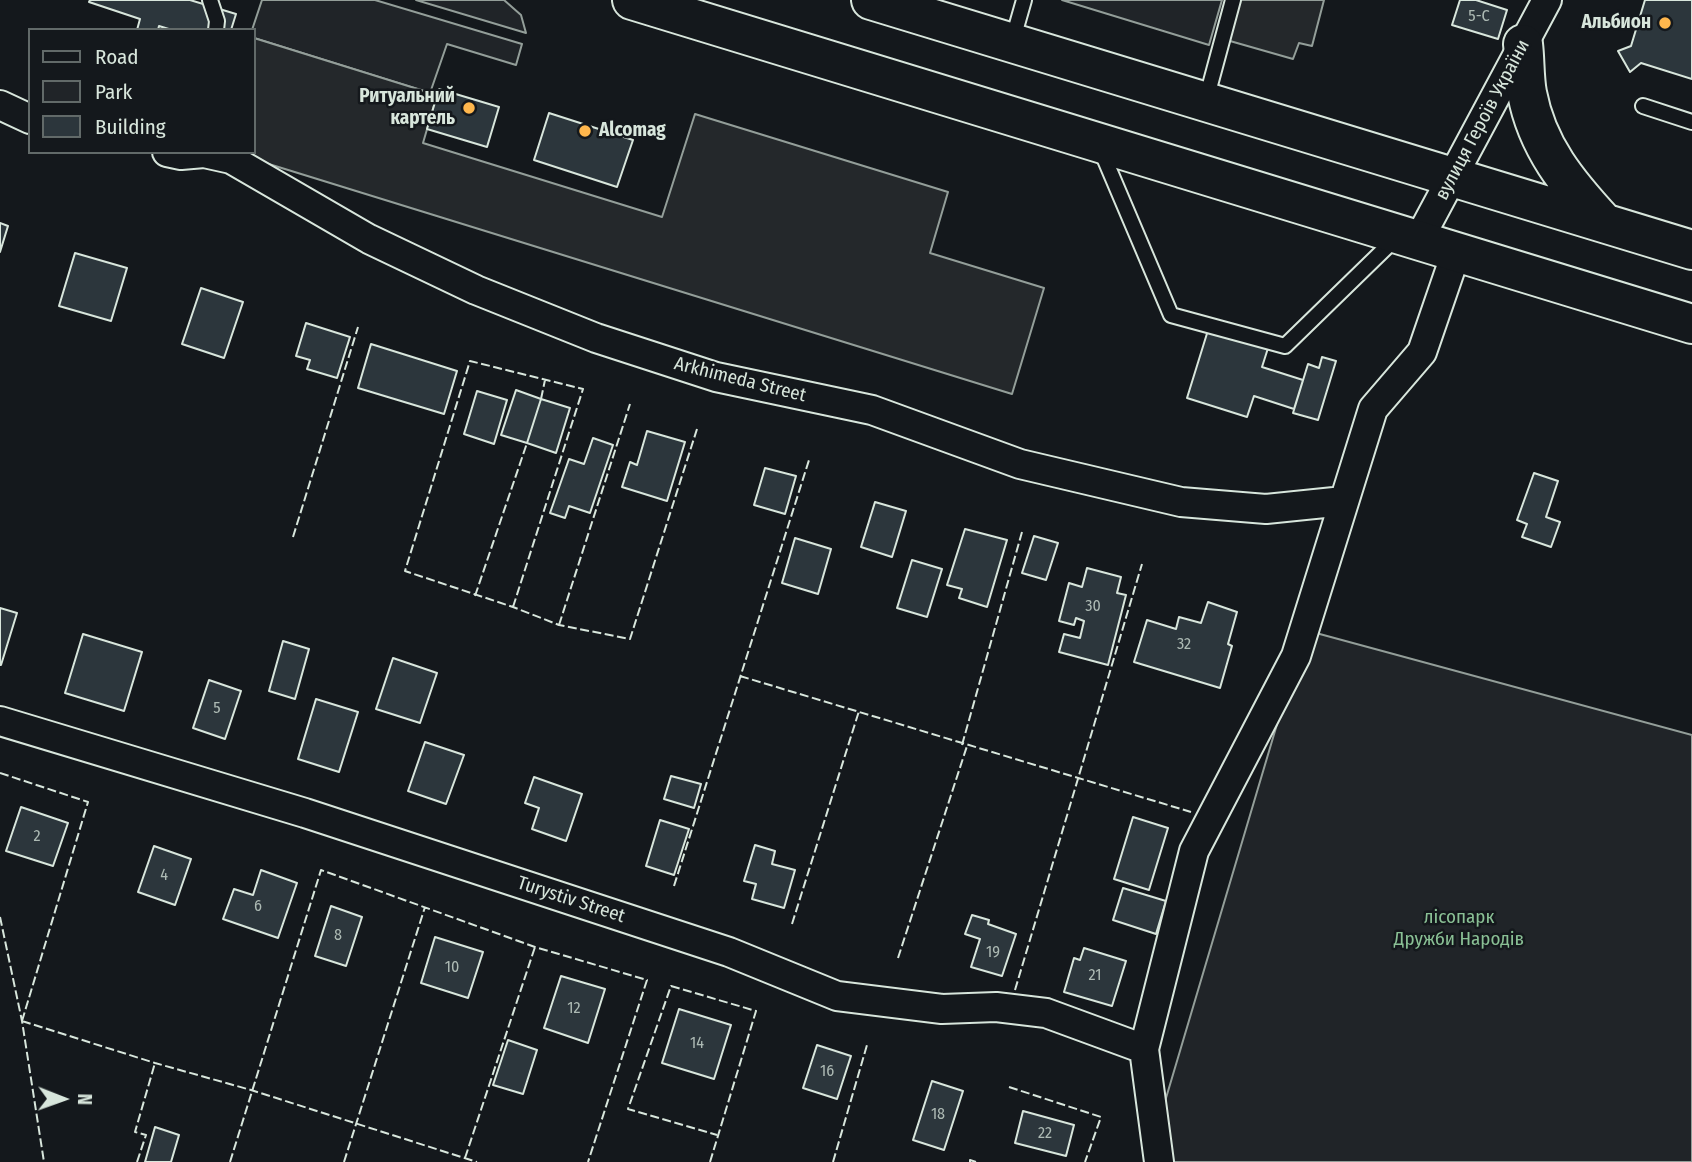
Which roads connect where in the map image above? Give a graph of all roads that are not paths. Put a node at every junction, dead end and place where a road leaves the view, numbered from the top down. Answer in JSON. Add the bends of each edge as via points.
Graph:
{"nodes":[{"id":1,"x":210,"y":0,"type":"edge"},
{"id":2,"x":632,"y":0,"type":"edge"},
{"id":3,"x":871,"y":0,"type":"edge"},
{"id":4,"x":1024,"y":0,"type":"edge"},
{"id":5,"x":1233,"y":0,"type":"edge"},
{"id":6,"x":1547,"y":0,"type":"edge"},
{"id":7,"x":216,"y":28,"type":"edge"},
{"id":8,"x":1012,"y":43,"type":"junction"},
{"id":9,"x":1523,"y":44,"type":"junction"},
{"id":10,"x":1205,"y":101,"type":"junction"},
{"id":11,"x":0,"y":105,"type":"edge"},
{"id":12,"x":1643,"y":106,"type":"dead end"},
{"id":13,"x":28,"y":118,"type":"edge"},
{"id":14,"x":1692,"y":122,"type":"edge"},
{"id":15,"x":1098,"y":144,"type":"junction"},
{"id":16,"x":208,"y":154,"type":"edge"},
{"id":17,"x":1452,"y":178,"type":"junction"},
{"id":18,"x":1604,"y":223,"type":"junction"},
{"id":19,"x":1409,"y":238,"type":"junction"},
{"id":20,"x":1692,"y":250,"type":"edge"},
{"id":21,"x":1456,"y":253,"type":"junction"},
{"id":22,"x":1692,"y":324,"type":"edge"},
{"id":23,"x":1344,"y":501,"type":"junction"},
{"id":24,"x":0,"y":721,"type":"edge"},
{"id":25,"x":1144,"y":1049,"type":"junction"},
{"id":26,"x":1159,"y":1162,"type":"edge"}],
"edges":[{"from":1,"to":7,"type":"lane"},
{"from":2,"to":15,"type":"main road"},
{"from":3,"to":8,"type":"main road"},
{"from":4,"to":8,"type":"lane"},
{"from":5,"to":10,"type":"lane"},
{"from":6,"to":9,"type":"street","name":"вулиця Героїв України"},
{"from":8,"to":10,"type":"main road"},
{"from":9,"to":17,"type":"street","name":"вулиця Героїв України"},
{"from":9,"to":18,"type":"main road","via":[[1527,93],[1539,135],[1567,182]]},
{"from":10,"to":17,"type":"main road"},
{"from":11,"to":13,"type":"street"},
{"from":12,"to":14,"type":"lane"},
{"from":15,"to":19,"type":"main road"},
{"from":15,"to":19,"type":"lane","via":[[1171,315],[1285,346]]},
{"from":16,"to":23,"type":"street","name":"Arkhimeda Street","via":[[231,159],[369,239],[476,290],[596,338],[716,377],[872,411],[1020,464],[1181,502],[1266,509]]},
{"from":17,"to":18,"type":"main road"},
{"from":17,"to":19,"type":"street","name":"вулиця Героїв України"},
{"from":18,"to":20,"type":"main road"},
{"from":19,"to":21,"type":"main road"},
{"from":21,"to":22,"type":"main road"},
{"from":21,"to":23,"type":"street","via":[[1422,352],[1373,409]]},
{"from":23,"to":25,"type":"street","via":[[1296,656],[1194,850]]},
{"from":24,"to":25,"type":"street","name":"Turystiv Street","via":[[306,813],[703,943],[836,996],[942,1009],[996,1007],[1046,1013]]},
{"from":25,"to":26,"type":"street"}]}
